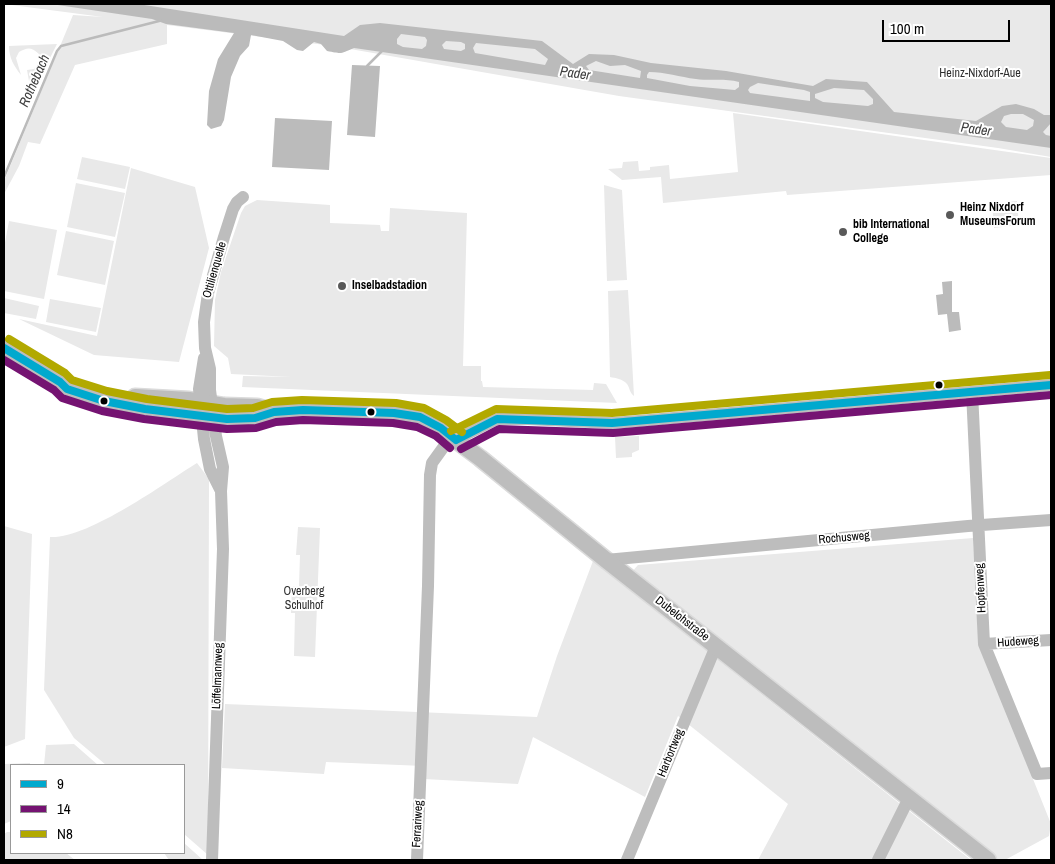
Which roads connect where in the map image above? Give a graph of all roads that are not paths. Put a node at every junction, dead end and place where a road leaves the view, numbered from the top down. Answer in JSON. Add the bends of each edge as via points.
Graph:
{"nodes":[{"id":1,"x":243,"y":196,"type":"dead end"},
{"id":2,"x":4,"y":348,"type":"edge"},
{"id":3,"x":1051,"y":385,"type":"edge"},
{"id":4,"x":972,"y":392,"type":"junction"},
{"id":5,"x":207,"y":410,"type":"junction"},
{"id":6,"x":456,"y":440,"type":"junction"},
{"id":7,"x":1051,"y":520,"type":"edge"},
{"id":8,"x":978,"y":526,"type":"junction"},
{"id":9,"x":637,"y":558,"type":"junction"},
{"id":10,"x":606,"y":560,"type":"junction"},
{"id":11,"x":621,"y":572,"type":"junction"},
{"id":12,"x":1051,"y":640,"type":"edge"},
{"id":13,"x":984,"y":644,"type":"junction"},
{"id":14,"x":716,"y":646,"type":"junction"},
{"id":15,"x":1051,"y":773,"type":"edge"},
{"id":16,"x":908,"y":798,"type":"junction"},
{"id":17,"x":212,"y":860,"type":"edge"},
{"id":18,"x":417,"y":860,"type":"edge"},
{"id":19,"x":627,"y":860,"type":"edge"},
{"id":20,"x":878,"y":860,"type":"edge"},
{"id":21,"x":988,"y":860,"type":"edge"}],
"edges":[{"from":1,"to":5,"type":"street","name":"Ottilienquelle","via":[[233,209],[208,293],[204,322],[210,369]]},
{"from":2,"to":5,"type":"main road","name":"Dubelohstraße","via":[[67,389],[104,401],[145,409]]},
{"from":3,"to":4,"type":"street","name":"Ferrariweg"},
{"from":4,"to":6,"type":"street","name":"Ferrariweg","via":[[612,423],[497,419]]},
{"from":4,"to":8,"type":"street","name":"Hopfenweg"},
{"from":5,"to":6,"type":"main road","name":"Dubelohstraße","via":[[257,407],[274,412],[394,413],[420,417]]},
{"from":5,"to":17,"type":"street","name":"Löffelmannweg","via":[[204,440],[210,469],[221,491],[223,549]]},
{"from":6,"to":10,"type":"main road","name":"Dubelohstraße"},
{"from":6,"to":18,"type":"street","name":"Ferrariweg","via":[[445,445],[436,456],[430,475]]},
{"from":7,"to":8,"type":"street","name":"Rochusweg"},
{"from":8,"to":9,"type":"street","name":"Rochusweg"},
{"from":8,"to":13,"type":"street","name":"Hopfenweg"},
{"from":9,"to":10,"type":"street","name":"Rochusweg"},
{"from":9,"to":11,"type":"street"},
{"from":10,"to":11,"type":"main road","name":"Dubelohstraße"},
{"from":11,"to":14,"type":"main road","name":"Dubelohstraße"},
{"from":12,"to":13,"type":"street","name":"Hudeweg"},
{"from":13,"to":15,"type":"street","name":"Hopfenweg","via":[[1036,774]]},
{"from":14,"to":16,"type":"main road","name":"Dubelohstraße"},
{"from":14,"to":19,"type":"street","name":"Harbortweg"},
{"from":16,"to":20,"type":"street"},
{"from":16,"to":21,"type":"main road","name":"Dubelohstraße"}]}
